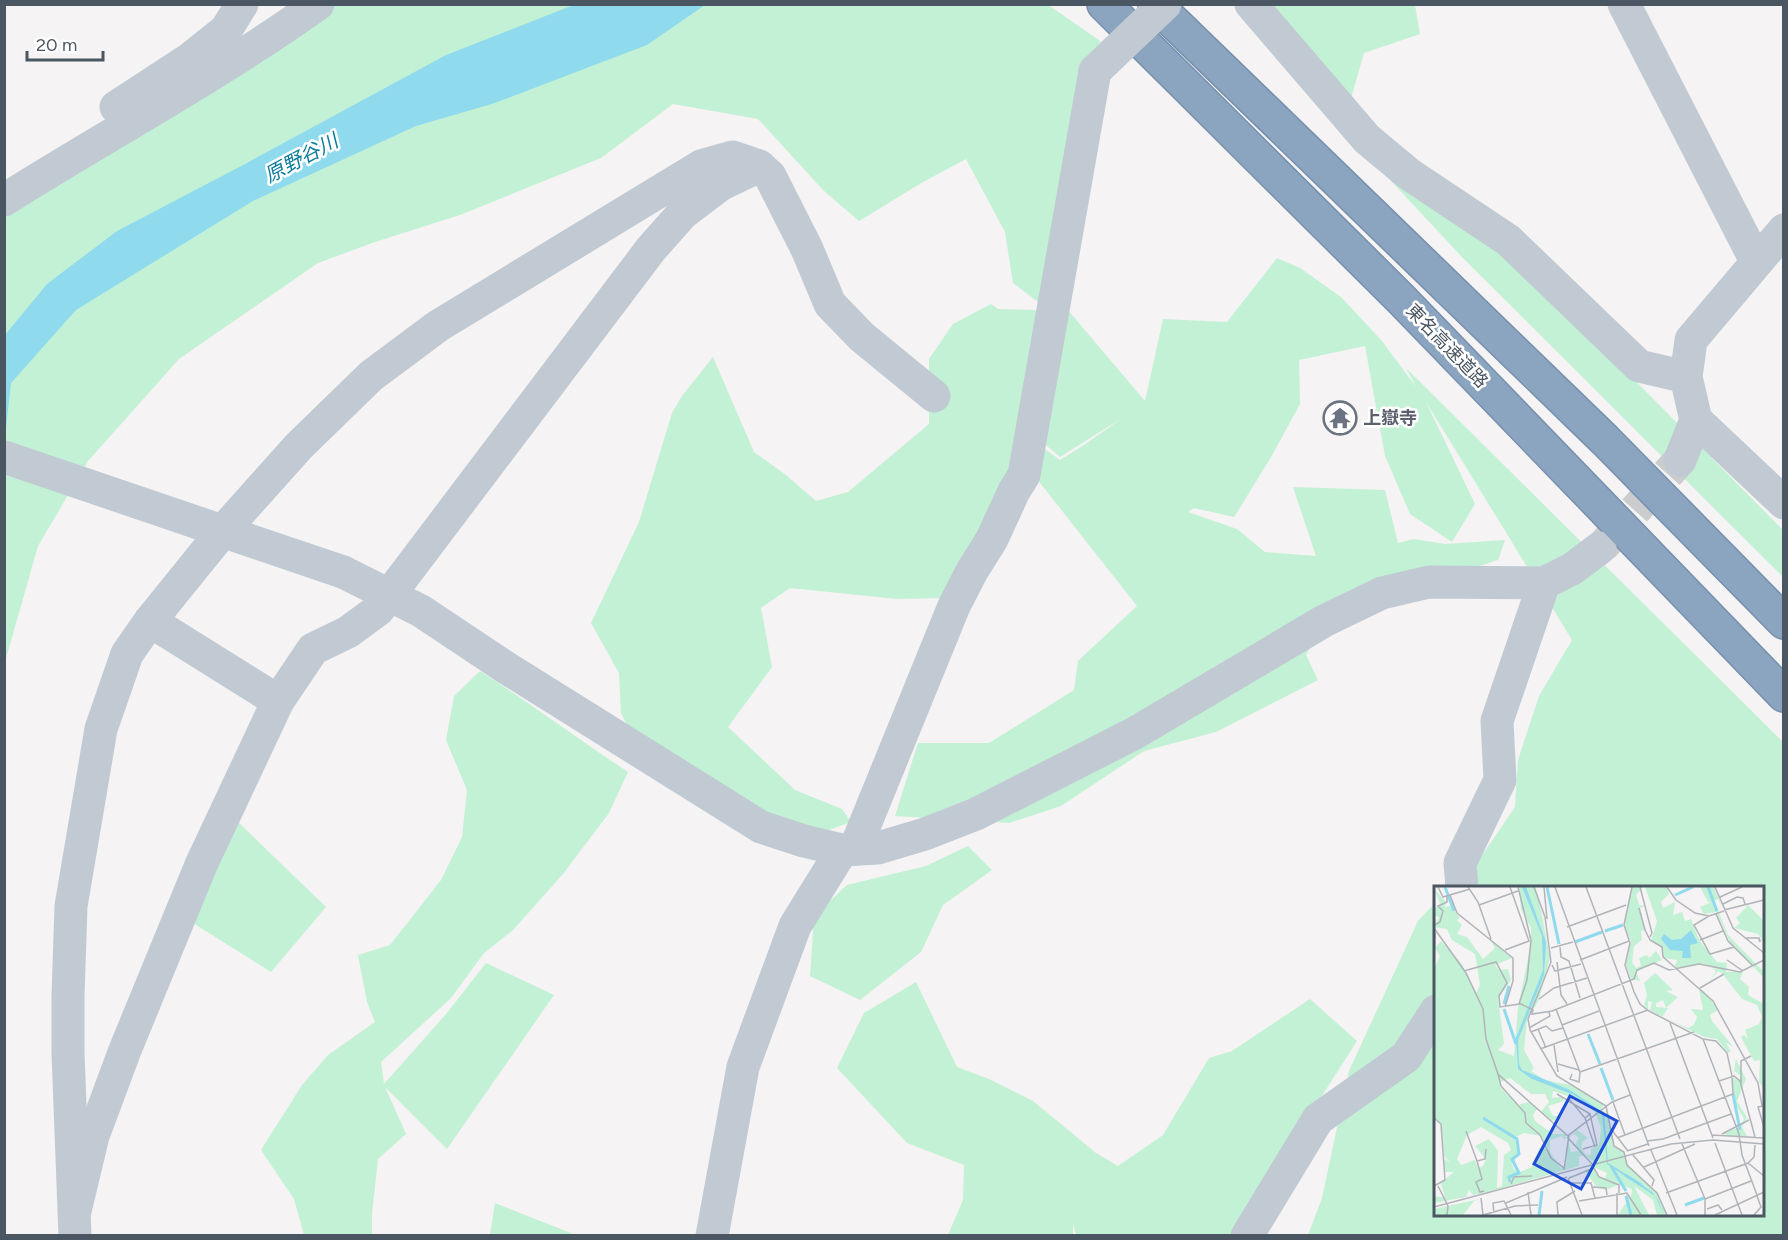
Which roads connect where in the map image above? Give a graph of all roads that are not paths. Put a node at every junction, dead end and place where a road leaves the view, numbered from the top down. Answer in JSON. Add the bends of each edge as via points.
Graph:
{"nodes":[{"id":1,"x":242,"y":4,"type":"edge"},
{"id":2,"x":318,"y":4,"type":"edge"},
{"id":3,"x":1104,"y":4,"type":"edge"},
{"id":4,"x":1155,"y":4,"type":"edge"},
{"id":5,"x":1165,"y":4,"type":"edge"},
{"id":6,"x":1251,"y":4,"type":"edge"},
{"id":7,"x":1624,"y":4,"type":"edge"},
{"id":8,"x":759,"y":166,"type":"junction"},
{"id":9,"x":4,"y":191,"type":"edge"},
{"id":10,"x":4,"y":200,"type":"edge"},
{"id":11,"x":1784,"y":230,"type":"edge"},
{"id":12,"x":1756,"y":261,"type":"junction"},
{"id":13,"x":1686,"y":377,"type":"junction"},
{"id":14,"x":934,"y":396,"type":"dead end"},
{"id":15,"x":1696,"y":420,"type":"junction"},
{"id":16,"x":4,"y":457,"type":"edge"},
{"id":17,"x":1680,"y":460,"type":"tunnel mouth"},
{"id":18,"x":1784,"y":503,"type":"edge"},
{"id":19,"x":222,"y":532,"type":"junction"},
{"id":20,"x":1600,"y":548,"type":"tunnel mouth"},
{"id":21,"x":1544,"y":583,"type":"junction"},
{"id":22,"x":150,"y":621,"type":"junction"},
{"id":23,"x":1784,"y":621,"type":"edge"},
{"id":24,"x":1784,"y":695,"type":"edge"},
{"id":25,"x":278,"y":700,"type":"junction"},
{"id":26,"x":848,"y":850,"type":"junction"},
{"id":27,"x":1462,"y":886,"type":"edge"},
{"id":28,"x":1434,"y":1014,"type":"edge"},
{"id":29,"x":75,"y":1223,"type":"edge"},
{"id":30,"x":711,"y":1236,"type":"edge"},
{"id":31,"x":1247,"y":1236,"type":"edge"}],
"edges":[{"from":1,"to":9,"type":"street","via":[[226,30],[191,58],[35,161]]},
{"from":2,"to":10,"type":"street","via":[[225,67]]},
{"from":3,"to":24,"type":"highway","name":"東名高速道路","via":[[1402,300]]},
{"from":4,"to":23,"type":"highway","via":[[1605,440]]},
{"from":5,"to":26,"type":"street","bridge":true,"via":[[1095,71],[1024,475],[954,606]]},
{"from":6,"to":13,"type":"street","via":[[1366,140],[1409,174],[1508,240],[1639,366]]},
{"from":7,"to":12,"type":"street"},
{"from":8,"to":14,"type":"street","via":[[770,177],[830,304],[862,337]]},
{"from":8,"to":19,"type":"street","via":[[733,157],[701,166],[438,326],[371,376],[299,446]]},
{"from":8,"to":25,"type":"street","via":[[720,185],[682,213],[378,610],[348,632],[313,649]]},
{"from":11,"to":12,"type":"street"},
{"from":12,"to":13,"type":"street","via":[[1691,340]]},
{"from":13,"to":15,"type":"street"},
{"from":15,"to":17,"type":"street"},
{"from":15,"to":18,"type":"street"},
{"from":16,"to":19,"type":"street"},
{"from":19,"to":22,"type":"street"},
{"from":19,"to":26,"type":"street","bridge":true,"via":[[343,573],[421,611],[761,827]]},
{"from":20,"to":21,"type":"street"},
{"from":21,"to":26,"type":"street","via":[[1429,582],[1382,593],[1324,621],[1135,733],[976,814],[878,848]]},
{"from":21,"to":27,"type":"street","via":[[1497,721],[1500,780],[1460,863]]},
{"from":22,"to":25,"type":"street"},
{"from":22,"to":29,"type":"street","via":[[127,654],[101,729],[71,906],[68,1053]]},
{"from":25,"to":29,"type":"street","via":[[201,865],[125,1050],[93,1136]]},
{"from":26,"to":30,"type":"street","via":[[795,926],[743,1067]]},
{"from":28,"to":31,"type":"street","via":[[1406,1057],[1318,1119]]}]}
